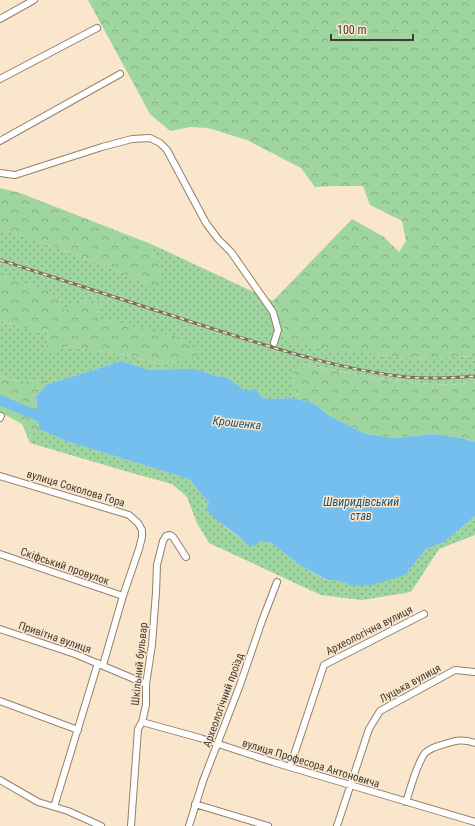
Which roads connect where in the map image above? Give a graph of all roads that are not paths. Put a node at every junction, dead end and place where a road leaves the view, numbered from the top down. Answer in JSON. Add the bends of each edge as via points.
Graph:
{"nodes":[{"id":1,"x":34,"y":0,"type":"edge"},
{"id":2,"x":0,"y":19,"type":"edge"},
{"id":3,"x":97,"y":28,"type":"dead end"},
{"id":4,"x":120,"y":74,"type":"dead end"},
{"id":5,"x":0,"y":79,"type":"edge"},
{"id":6,"x":0,"y":141,"type":"edge"},
{"id":7,"x":0,"y":173,"type":"edge"},
{"id":8,"x":274,"y":343,"type":"dead end"},
{"id":9,"x":0,"y":476,"type":"edge"},
{"id":10,"x":0,"y":554,"type":"edge"},
{"id":11,"x":186,"y":558,"type":"dead end"},
{"id":12,"x":277,"y":582,"type":"dead end"},
{"id":13,"x":123,"y":596,"type":"junction"},
{"id":14,"x":424,"y":614,"type":"dead end"},
{"id":15,"x":0,"y":629,"type":"edge"},
{"id":16,"x":100,"y":664,"type":"junction"},
{"id":17,"x":475,"y":672,"type":"edge"},
{"id":18,"x":146,"y":684,"type":"junction"},
{"id":19,"x":0,"y":701,"type":"edge"},
{"id":20,"x":142,"y":722,"type":"junction"},
{"id":21,"x":78,"y":730,"type":"junction"},
{"id":22,"x":475,"y":743,"type":"edge"},
{"id":23,"x":218,"y":744,"type":"junction"},
{"id":24,"x":290,"y":767,"type":"junction"},
{"id":25,"x":0,"y":780,"type":"edge"},
{"id":26,"x":350,"y":785,"type":"junction"},
{"id":27,"x":406,"y":802,"type":"junction"},
{"id":28,"x":195,"y":804,"type":"junction"},
{"id":29,"x":54,"y":807,"type":"junction"},
{"id":30,"x":475,"y":822,"type":"edge"},
{"id":31,"x":101,"y":826,"type":"edge"},
{"id":32,"x":131,"y":826,"type":"edge"},
{"id":33,"x":189,"y":826,"type":"edge"},
{"id":34,"x":268,"y":826,"type":"edge"},
{"id":35,"x":337,"y":826,"type":"edge"}],
"edges":[{"from":1,"to":2,"type":"street"},
{"from":3,"to":5,"type":"street"},
{"from":4,"to":6,"type":"street"},
{"from":7,"to":8,"type":"street","via":[[15,175],[132,139],[150,138],[160,143],[167,150],[206,223],[231,252],[273,312],[278,330]]},
{"from":9,"to":13,"type":"street","name":"вулиця Соколова Гора","via":[[134,519],[142,530],[142,537]]},
{"from":10,"to":13,"type":"street","name":"Скіфський провулок"},
{"from":11,"to":18,"type":"street","name":"Шкільний бульвар","via":[[173,537],[166,536],[157,565],[152,645]]},
{"from":12,"to":23,"type":"street","name":"Археологічний проїзд"},
{"from":13,"to":16,"type":"street","name":"вулиця Соколова Гора"},
{"from":14,"to":24,"type":"street","name":"Археологічна вулиця","via":[[324,665]]},
{"from":15,"to":16,"type":"street","name":"Привітна вулиця"},
{"from":16,"to":18,"type":"street"},
{"from":16,"to":21,"type":"street","name":"вулиця Соколова Гора"},
{"from":17,"to":26,"type":"street","name":"Луцька вулиця","via":[[455,670],[380,711],[369,729]]},
{"from":18,"to":20,"type":"street","name":"Шкільний бульвар","via":[[146,705]]},
{"from":19,"to":21,"type":"street"},
{"from":20,"to":23,"type":"street","name":"вулиця Професора Антоновича"},
{"from":20,"to":32,"type":"street","name":"Шкільний бульвар","via":[[138,729]]},
{"from":21,"to":29,"type":"street","name":"вулиця Соколова Гора"},
{"from":22,"to":27,"type":"street","via":[[464,740],[425,753]]},
{"from":23,"to":24,"type":"street","name":"вулиця Професора Антоновича"},
{"from":23,"to":28,"type":"street","name":"Археологічний проїзд"},
{"from":24,"to":26,"type":"street","name":"вулиця Професора Антоновича"},
{"from":25,"to":29,"type":"street","via":[[38,802]]},
{"from":26,"to":27,"type":"street","name":"вулиця Професора Антоновича"},
{"from":26,"to":35,"type":"street","name":"Луцька вулиця"},
{"from":27,"to":30,"type":"street","name":"вулиця Професора Антоновича"},
{"from":28,"to":33,"type":"street","name":"Археологічний проїзд"},
{"from":28,"to":34,"type":"street"},
{"from":29,"to":31,"type":"street"}]}
